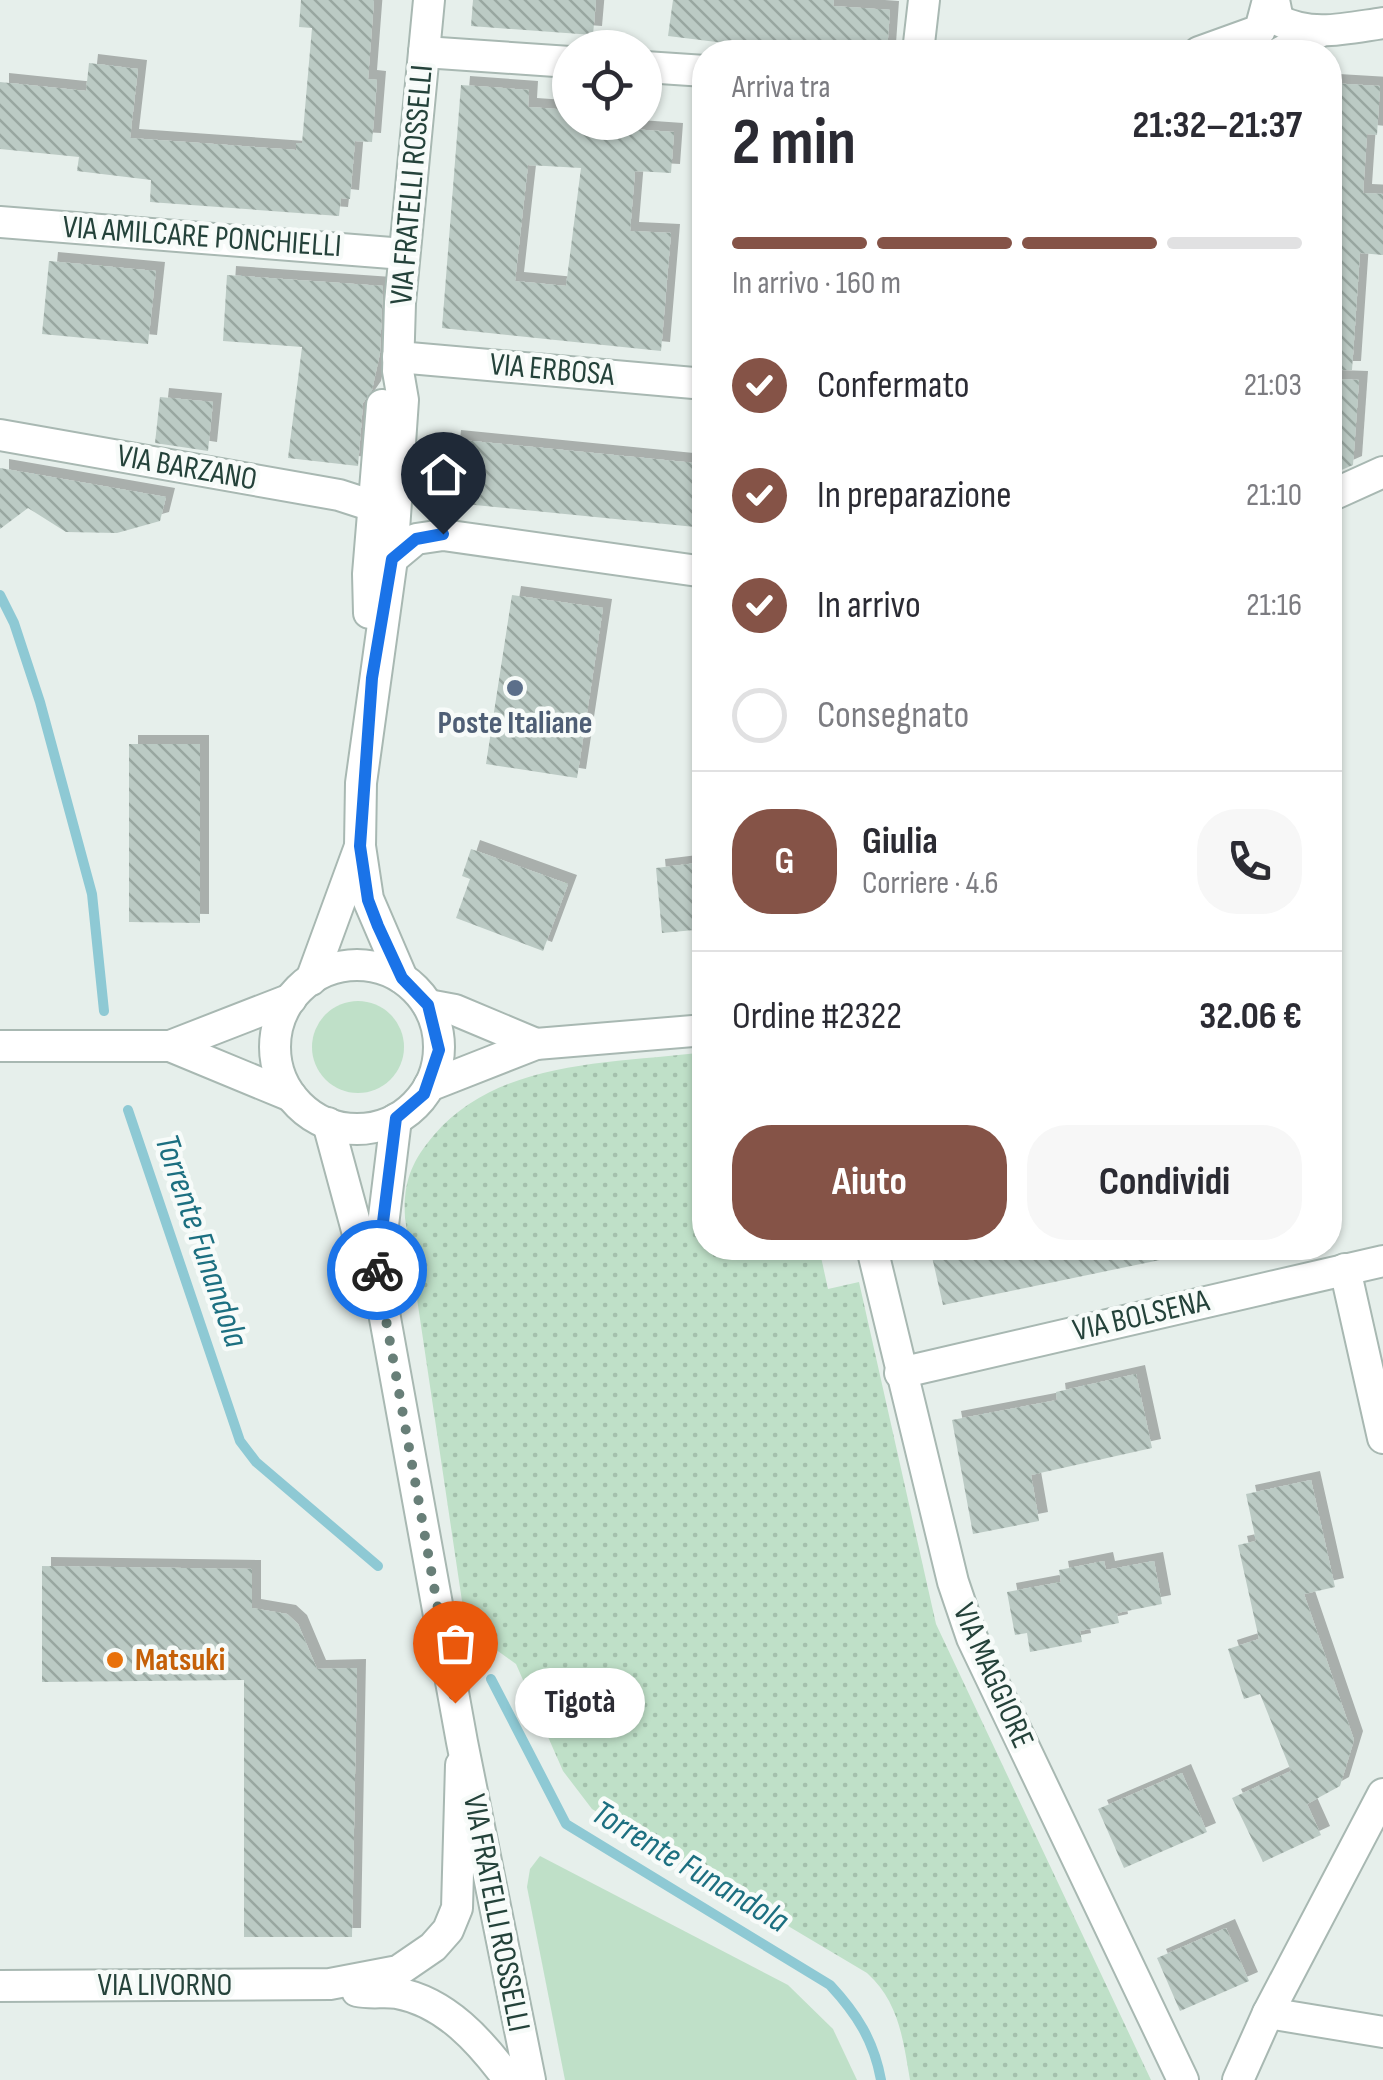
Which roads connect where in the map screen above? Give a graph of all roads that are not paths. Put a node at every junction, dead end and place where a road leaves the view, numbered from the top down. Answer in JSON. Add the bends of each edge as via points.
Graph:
{"nodes":[{"id":1,"x":429,"y":0,"type":"edge"},
{"id":2,"x":924,"y":0,"type":"edge"},
{"id":3,"x":1271,"y":0,"type":"edge"},
{"id":4,"x":1383,"y":22,"type":"edge"},
{"id":5,"x":1321,"y":31,"type":"junction"},
{"id":6,"x":919,"y":40,"type":"edge"},
{"id":7,"x":1232,"y":40,"type":"edge"},
{"id":8,"x":1304,"y":40,"type":"edge"},
{"id":9,"x":424,"y":52,"type":"junction"},
{"id":10,"x":552,"y":61,"type":"edge"},
{"id":11,"x":662,"y":68,"type":"edge"},
{"id":12,"x":692,"y":71,"type":"edge"},
{"id":13,"x":0,"y":222,"type":"edge"},
{"id":14,"x":404,"y":254,"type":"junction"},
{"id":15,"x":398,"y":364,"type":"junction"},
{"id":16,"x":692,"y":383,"type":"edge"},
{"id":17,"x":0,"y":435,"type":"edge"},
{"id":18,"x":1383,"y":472,"type":"edge"},
{"id":19,"x":1342,"y":491,"type":"edge"},
{"id":20,"x":374,"y":506,"type":"junction"},
{"id":21,"x":392,"y":559,"type":"junction"},
{"id":22,"x":692,"y":570,"type":"edge"},
{"id":23,"x":372,"y":678,"type":"junction"},
{"id":24,"x":360,"y":846,"type":"junction"},
{"id":25,"x":402,"y":978,"type":"junction"},
{"id":26,"x":301,"y":990,"type":"junction"},
{"id":27,"x":428,"y":1005,"type":"junction"},
{"id":28,"x":692,"y":1031,"type":"edge"},
{"id":29,"x":536,"y":1044,"type":"junction"},
{"id":30,"x":0,"y":1046,"type":"edge"},
{"id":31,"x":170,"y":1046,"type":"junction"},
{"id":32,"x":429,"y":1086,"type":"junction"},
{"id":33,"x":292,"y":1096,"type":"junction"},
{"id":34,"x":396,"y":1118,"type":"junction"},
{"id":35,"x":328,"y":1124,"type":"junction"},
{"id":36,"x":875,"y":1260,"type":"edge"},
{"id":37,"x":1383,"y":1261,"type":"edge"},
{"id":38,"x":1345,"y":1269,"type":"junction"},
{"id":39,"x":376,"y":1274,"type":"junction"},
{"id":40,"x":900,"y":1373,"type":"junction"},
{"id":41,"x":1383,"y":1438,"type":"edge"},
{"id":42,"x":462,"y":1742,"type":"junction"},
{"id":43,"x":1383,"y":1794,"type":"edge"},
{"id":44,"x":330,"y":1984,"type":"junction"},
{"id":45,"x":0,"y":1986,"type":"edge"},
{"id":46,"x":1268,"y":2013,"type":"junction"},
{"id":47,"x":1383,"y":2032,"type":"edge"},
{"id":48,"x":509,"y":2080,"type":"edge"},
{"id":49,"x":530,"y":2080,"type":"edge"},
{"id":50,"x":1183,"y":2080,"type":"edge"},
{"id":51,"x":1238,"y":2080,"type":"edge"}],
"edges":[{"from":1,"to":9,"type":"street","name":"VIA FRATELLI ROSSELLI"},
{"from":2,"to":6,"type":"street"},
{"from":3,"to":5,"type":"street","via":[[1278,20]]},
{"from":3,"to":7,"type":"street","via":[[1260,30]]},
{"from":4,"to":5,"type":"street"},
{"from":5,"to":8,"type":"street"},
{"from":9,"to":10,"type":"street"},
{"from":9,"to":14,"type":"street","name":"VIA FRATELLI ROSSELLI"},
{"from":11,"to":12,"type":"street"},
{"from":13,"to":14,"type":"street","name":"VIA AMILCARE PONCHIELLI"},
{"from":14,"to":15,"type":"street","name":"VIA FRATELLI ROSSELLI"},
{"from":15,"to":16,"type":"street","name":"VIA ERBOSA"},
{"from":15,"to":20,"type":"street","name":"VIA FRATELLI ROSSELLI","via":[[382,398]]},
{"from":15,"to":21,"type":"street","name":"VIA FRATELLI ROSSELLI","via":[[403,400]]},
{"from":17,"to":20,"type":"street","name":"VIA BARZANO"},
{"from":18,"to":19,"type":"street"},
{"from":20,"to":23,"type":"street","name":"VIA FRATELLI ROSSELLI","via":[[368,574]]},
{"from":21,"to":22,"type":"street","via":[[416,539],[443,534]]},
{"from":21,"to":23,"type":"street","name":"VIA FRATELLI ROSSELLI"},
{"from":23,"to":24,"type":"street","name":"VIA FRATELLI ROSSELLI"},
{"from":24,"to":25,"type":"street","via":[[368,900]]},
{"from":24,"to":26,"type":"street"},
{"from":25,"to":26,"type":"street","via":[[356,965]]},
{"from":25,"to":27,"type":"street"},
{"from":26,"to":31,"type":"street"},
{"from":26,"to":33,"type":"street","via":[[278,1027],[276,1048]]},
{"from":27,"to":29,"type":"street"},
{"from":27,"to":32,"type":"street","via":[[439,1050]]},
{"from":28,"to":29,"type":"street"},
{"from":29,"to":32,"type":"street"},
{"from":30,"to":31,"type":"street"},
{"from":31,"to":33,"type":"street"},
{"from":32,"to":34,"type":"street"},
{"from":33,"to":35,"type":"street"},
{"from":34,"to":35,"type":"street","via":[[363,1128]]},
{"from":34,"to":39,"type":"street"},
{"from":35,"to":39,"type":"street"},
{"from":36,"to":40,"type":"street","name":"VIA MAGGIORE"},
{"from":37,"to":38,"type":"street","name":"VIA BOLSENA"},
{"from":38,"to":40,"type":"street","name":"VIA BOLSENA"},
{"from":38,"to":41,"type":"street"},
{"from":39,"to":42,"type":"street","name":"VIA FRATELLI ROSSELLI"},
{"from":40,"to":50,"type":"street","name":"VIA MAGGIORE","via":[[972,1638]]},
{"from":42,"to":44,"type":"street","name":"VIA LIVORNO","via":[[457,1908],[448,1930],[398,1971]]},
{"from":42,"to":49,"type":"street","name":"VIA FRATELLI ROSSELLI"},
{"from":43,"to":46,"type":"street"},
{"from":44,"to":45,"type":"street","name":"VIA LIVORNO"},
{"from":44,"to":48,"type":"street","name":"VIA LIVORNO","via":[[430,2005],[456,2021]]},
{"from":46,"to":47,"type":"street"},
{"from":46,"to":51,"type":"street"}]}
